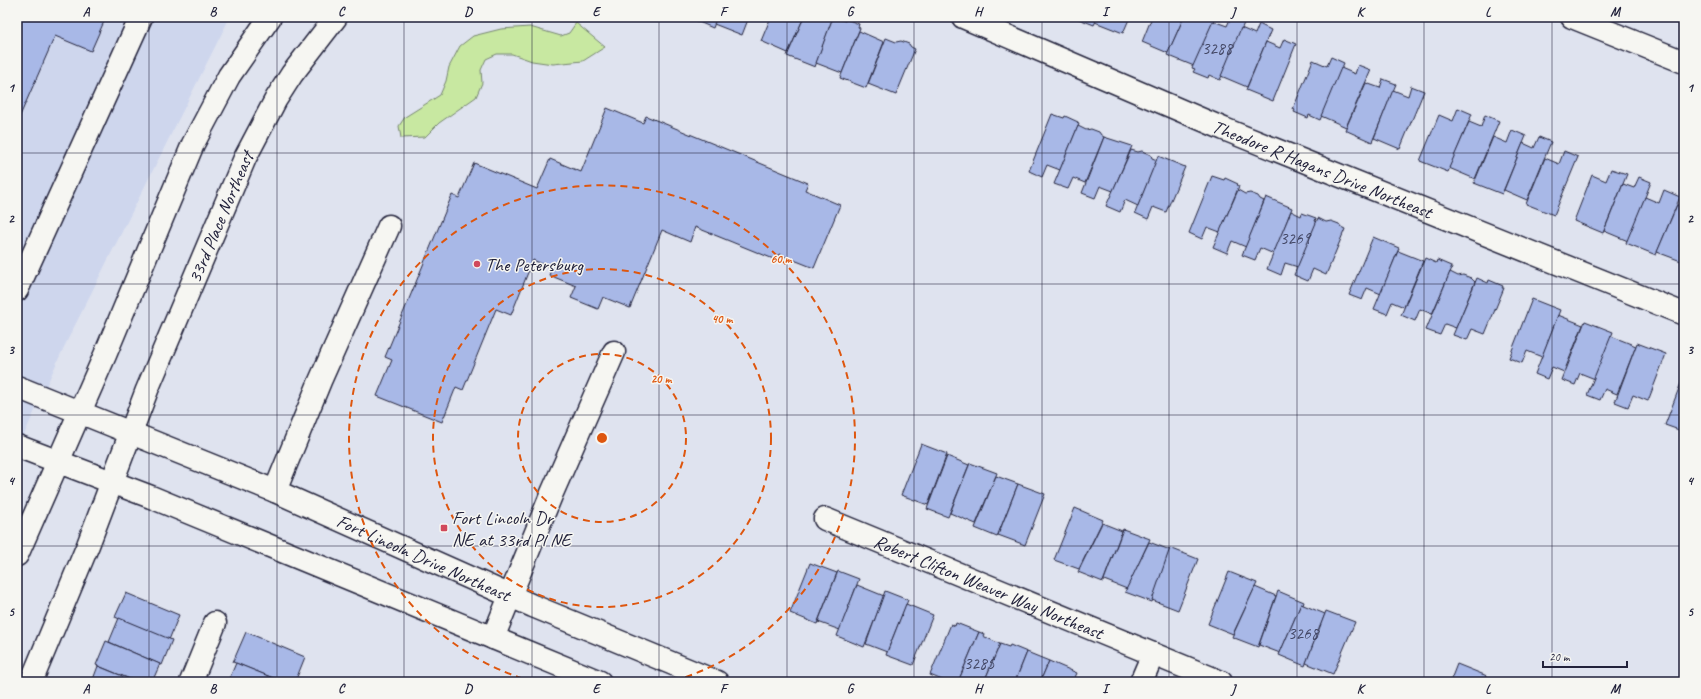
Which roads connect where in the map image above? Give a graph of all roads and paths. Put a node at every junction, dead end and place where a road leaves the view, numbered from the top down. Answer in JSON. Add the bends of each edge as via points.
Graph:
{"nodes":[{"id":1,"x":141,"y":17,"type":"edge"},
{"id":2,"x":270,"y":17,"type":"edge"},
{"id":3,"x":336,"y":17,"type":"edge"},
{"id":4,"x":963,"y":17,"type":"edge"},
{"id":5,"x":1572,"y":17,"type":"edge"},
{"id":6,"x":1684,"y":62,"type":"edge"},
{"id":7,"x":389,"y":226,"type":"dead end"},
{"id":8,"x":17,"y":290,"type":"edge"},
{"id":9,"x":1684,"y":314,"type":"edge"},
{"id":10,"x":614,"y":352,"type":"dead end"},
{"id":11,"x":17,"y":387,"type":"edge"},
{"id":12,"x":80,"y":412,"type":"junction"},
{"id":13,"x":131,"y":432,"type":"junction"},
{"id":14,"x":17,"y":446,"type":"edge"},
{"id":15,"x":57,"y":461,"type":"junction"},
{"id":16,"x":112,"y":482,"type":"junction"},
{"id":17,"x":274,"y":491,"type":"junction"},
{"id":18,"x":825,"y":519,"type":"dead end"},
{"id":19,"x":17,"y":555,"type":"edge"},
{"id":20,"x":509,"y":595,"type":"junction"},
{"id":21,"x":215,"y":623,"type":"dead end"},
{"id":22,"x":493,"y":638,"type":"junction"},
{"id":23,"x":1153,"y":654,"type":"junction"},
{"id":24,"x":31,"y":682,"type":"edge"},
{"id":25,"x":191,"y":682,"type":"edge"},
{"id":26,"x":600,"y":682,"type":"edge"},
{"id":27,"x":717,"y":682,"type":"edge"},
{"id":28,"x":1141,"y":682,"type":"edge"},
{"id":29,"x":1221,"y":682,"type":"edge"}],
"edges":[{"from":1,"to":8,"type":"street"},
{"from":2,"to":12,"type":"street","via":[[229,76],[193,144]]},
{"from":3,"to":13,"type":"street","name":"33rd Place Northeast","via":[[292,74],[244,158]]},
{"from":4,"to":9,"type":"street","name":"Theodore R Hagans Drive Northeast","via":[[1224,129]]},
{"from":5,"to":6,"type":"street"},
{"from":7,"to":17,"type":"street"},
{"from":10,"to":20,"type":"street"},
{"from":11,"to":12,"type":"street","name":"Fort Lincoln Drive Northeast"},
{"from":12,"to":13,"type":"street","name":"Fort Lincoln Drive Northeast"},
{"from":12,"to":15,"type":"street"},
{"from":13,"to":16,"type":"street"},
{"from":13,"to":17,"type":"street","name":"Fort Lincoln Drive Northeast"},
{"from":14,"to":15,"type":"street"},
{"from":15,"to":16,"type":"street"},
{"from":15,"to":19,"type":"street"},
{"from":16,"to":22,"type":"street"},
{"from":16,"to":24,"type":"street"},
{"from":17,"to":20,"type":"street","name":"Fort Lincoln Drive Northeast"},
{"from":18,"to":23,"type":"street","name":"Robert Clifton Weaver Way Northeast"},
{"from":20,"to":22,"type":"street"},
{"from":20,"to":27,"type":"street","name":"Fort Lincoln Drive Northeast"},
{"from":21,"to":25,"type":"street"},
{"from":22,"to":26,"type":"street"},
{"from":23,"to":28,"type":"street"},
{"from":23,"to":29,"type":"street","name":"Robert Clifton Weaver Way Northeast"}]}
